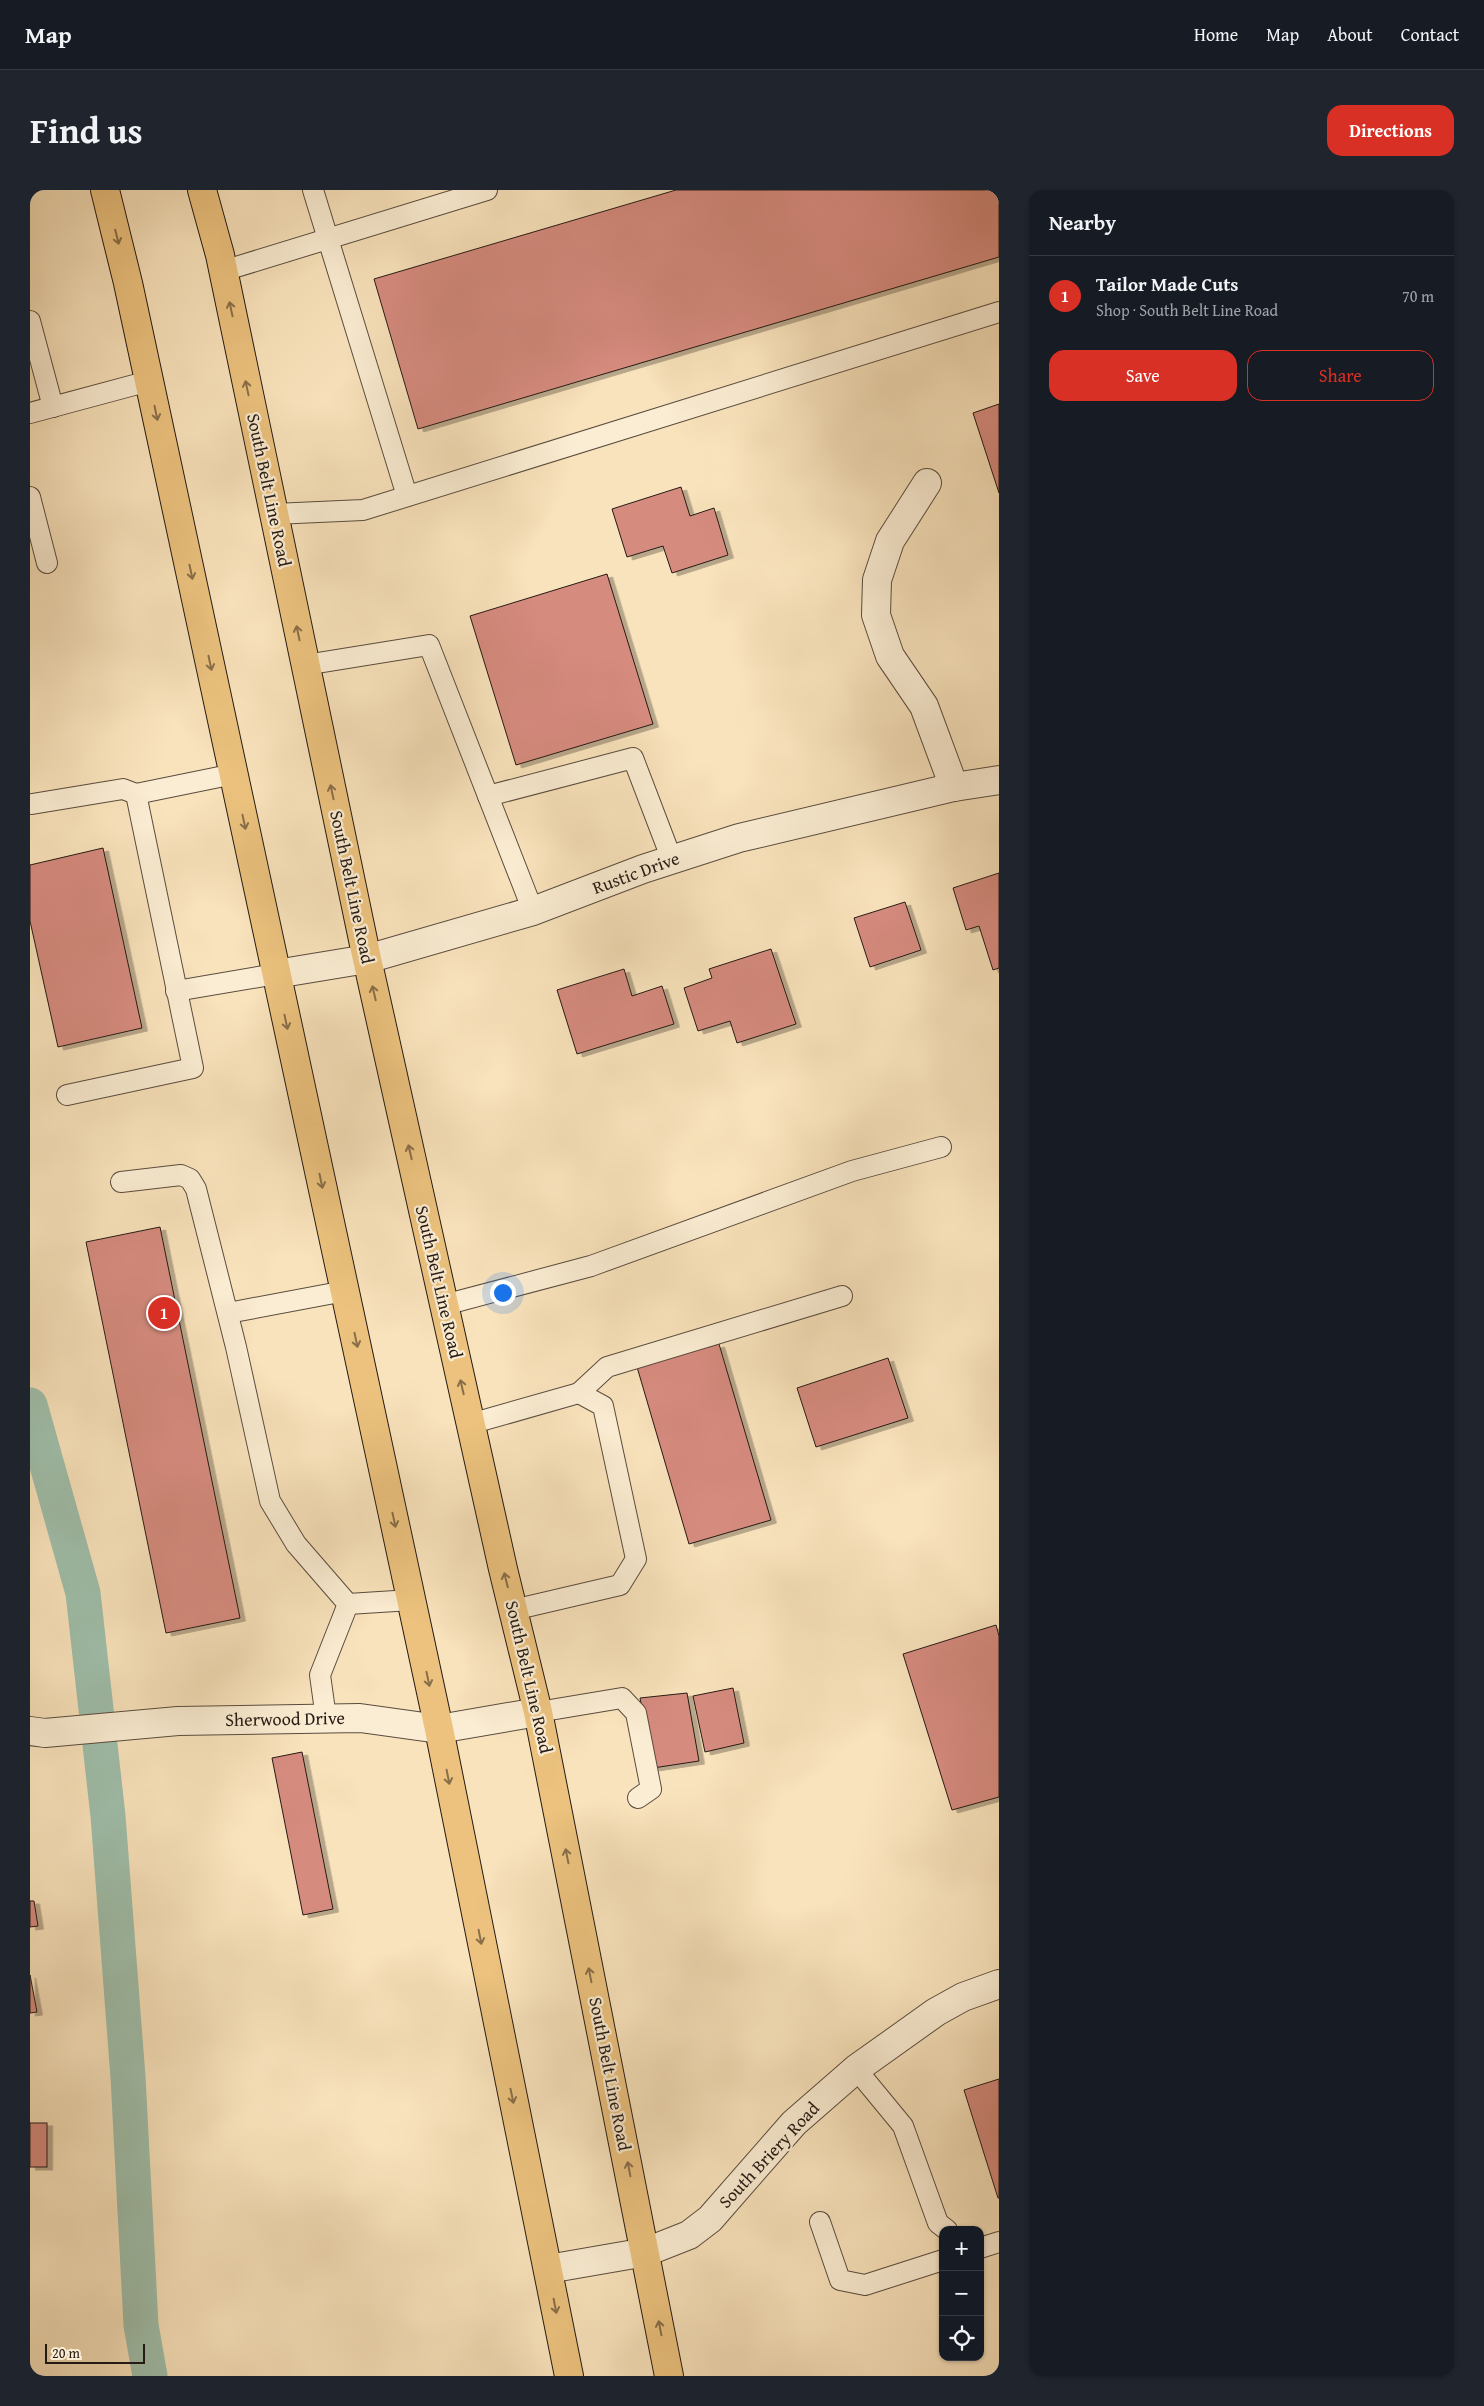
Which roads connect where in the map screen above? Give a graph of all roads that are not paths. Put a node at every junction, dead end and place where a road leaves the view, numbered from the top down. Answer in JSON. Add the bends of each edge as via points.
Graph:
{"nodes":[{"id":1,"x":104,"y":190,"type":"edge"},
{"id":2,"x":202,"y":190,"type":"edge"},
{"id":3,"x":313,"y":190,"type":"edge"},
{"id":4,"x":486,"y":190,"type":"edge"},
{"id":5,"x":327,"y":239,"type":"junction"},
{"id":6,"x":223,"y":271,"type":"junction"},
{"id":7,"x":999,"y":312,"type":"edge"},
{"id":8,"x":30,"y":320,"type":"edge"},
{"id":9,"x":150,"y":381,"type":"junction"},
{"id":10,"x":53,"y":407,"type":"junction"},
{"id":11,"x":30,"y":413,"type":"edge"},
{"id":12,"x":927,"y":483,"type":"dead end"},
{"id":13,"x":407,"y":496,"type":"junction"},
{"id":14,"x":30,"y":497,"type":"edge"},
{"id":15,"x":274,"y":514,"type":"junction"},
{"id":16,"x":47,"y":563,"type":"dead end"},
{"id":17,"x":305,"y":665,"type":"junction"},
{"id":18,"x":234,"y":774,"type":"junction"},
{"id":19,"x":999,"y":780,"type":"edge"},
{"id":20,"x":954,"y":787,"type":"junction"},
{"id":21,"x":136,"y":794,"type":"junction"},
{"id":22,"x":488,"y":796,"type":"junction"},
{"id":23,"x":32,"y":804,"type":"dead end"},
{"id":24,"x":672,"y":860,"type":"junction"},
{"id":25,"x":533,"y":911,"type":"junction"},
{"id":26,"x":367,"y":959,"type":"junction"},
{"id":27,"x":276,"y":974,"type":"junction"},
{"id":28,"x":176,"y":991,"type":"junction"},
{"id":29,"x":67,"y":1095,"type":"dead end"},
{"id":30,"x":940,"y":1147,"type":"dead end"},
{"id":31,"x":121,"y":1182,"type":"dead end"},
{"id":32,"x":345,"y":1291,"type":"junction"},
{"id":33,"x":842,"y":1296,"type":"dead end"},
{"id":34,"x":444,"y":1305,"type":"junction"},
{"id":35,"x":228,"y":1313,"type":"junction"},
{"id":36,"x":580,"y":1393,"type":"junction"},
{"id":37,"x":470,"y":1424,"type":"junction"},
{"id":38,"x":411,"y":1600,"type":"junction"},
{"id":39,"x":348,"y":1604,"type":"junction"},
{"id":40,"x":513,"y":1610,"type":"junction"},
{"id":41,"x":538,"y":1712,"type":"junction"},
{"id":42,"x":326,"y":1718,"type":"junction"},
{"id":43,"x":439,"y":1729,"type":"junction"},
{"id":44,"x":37,"y":1732,"type":"edge"},
{"id":45,"x":638,"y":1798,"type":"dead end"},
{"id":46,"x":999,"y":1984,"type":"edge"},
{"id":47,"x":856,"y":2069,"type":"junction"},
{"id":48,"x":820,"y":2222,"type":"dead end"},
{"id":49,"x":942,"y":2226,"type":"edge"},
{"id":50,"x":999,"y":2242,"type":"edge"},
{"id":51,"x":984,"y":2247,"type":"edge"},
{"id":52,"x":646,"y":2252,"type":"junction"},
{"id":53,"x":939,"y":2261,"type":"edge"},
{"id":54,"x":548,"y":2270,"type":"junction"},
{"id":55,"x":569,"y":2376,"type":"edge"},
{"id":56,"x":669,"y":2376,"type":"edge"}],
"edges":[{"from":1,"to":9,"type":"main road","one_way":true},
{"from":2,"to":6,"type":"main road","name":"South Belt Line Road"},
{"from":3,"to":5,"type":"lane"},
{"from":4,"to":5,"type":"lane"},
{"from":5,"to":6,"type":"lane"},
{"from":5,"to":13,"type":"lane"},
{"from":15,"to":6,"type":"main road","name":"South Belt Line Road","one_way":true},
{"from":7,"to":13,"type":"lane"},
{"from":8,"to":10,"type":"lane"},
{"from":9,"to":10,"type":"lane"},
{"from":9,"to":18,"type":"main road","one_way":true},
{"from":10,"to":11,"type":"lane"},
{"from":12,"to":20,"type":"street","via":[[890,541],[877,580],[876,615],[890,656],[924,706]]},
{"from":13,"to":15,"type":"lane","via":[[363,510]]},
{"from":14,"to":16,"type":"lane"},
{"from":17,"to":15,"type":"main road","name":"South Belt Line Road","one_way":true},
{"from":17,"to":22,"type":"lane","via":[[429,646]]},
{"from":26,"to":17,"type":"main road","name":"South Belt Line Road","one_way":true},
{"from":18,"to":21,"type":"lane"},
{"from":18,"to":27,"type":"main road","one_way":true},
{"from":19,"to":20,"type":"street","name":"Rustic Drive"},
{"from":20,"to":24,"type":"street","name":"Rustic Drive","via":[[739,838]]},
{"from":21,"to":23,"type":"lane","via":[[123,789]]},
{"from":21,"to":28,"type":"lane"},
{"from":22,"to":24,"type":"lane","via":[[633,758]]},
{"from":22,"to":25,"type":"lane"},
{"from":24,"to":25,"type":"street","name":"Rustic Drive"},
{"from":25,"to":26,"type":"street","name":"Rustic Drive"},
{"from":26,"to":27,"type":"street","name":"Rustic Drive"},
{"from":34,"to":26,"type":"main road","name":"South Belt Line Road","one_way":true},
{"from":27,"to":28,"type":"lane"},
{"from":27,"to":32,"type":"main road","one_way":true},
{"from":28,"to":29,"type":"lane","via":[[193,1068]]},
{"from":30,"to":34,"type":"lane","via":[[852,1171],[591,1266]]},
{"from":31,"to":35,"type":"lane","via":[[181,1175],[190,1179],[196,1189]]},
{"from":32,"to":35,"type":"lane"},
{"from":32,"to":38,"type":"main road","one_way":true},
{"from":33,"to":36,"type":"lane","via":[[607,1367]]},
{"from":37,"to":34,"type":"main road","name":"South Belt Line Road","one_way":true},
{"from":35,"to":39,"type":"lane","via":[[270,1501],[296,1544]]},
{"from":36,"to":37,"type":"lane"},
{"from":36,"to":40,"type":"lane","via":[[603,1406],[636,1560],[620,1586]]},
{"from":40,"to":37,"type":"main road","name":"South Belt Line Road","one_way":true},
{"from":38,"to":39,"type":"lane"},
{"from":38,"to":43,"type":"main road","one_way":true},
{"from":39,"to":42,"type":"lane","via":[[320,1675]]},
{"from":40,"to":41,"type":"main road","name":"South Belt Line Road"},
{"from":41,"to":43,"type":"street","name":"Sherwood Drive"},
{"from":41,"to":45,"type":"lane","via":[[622,1698],[636,1713],[651,1789]]},
{"from":52,"to":41,"type":"main road","name":"South Belt Line Road","one_way":true},
{"from":42,"to":43,"type":"street","name":"Sherwood Drive","via":[[360,1718]]},
{"from":42,"to":44,"type":"street","name":"Sherwood Drive","via":[[178,1720]]},
{"from":43,"to":54,"type":"main road","one_way":true},
{"from":46,"to":47,"type":"street","name":"South Briery Road","via":[[936,2012]]},
{"from":47,"to":49,"type":"lane","via":[[903,2126],[938,2223]]},
{"from":47,"to":52,"type":"street","name":"South Briery Road","via":[[794,2124],[710,2219],[689,2235]]},
{"from":48,"to":53,"type":"lane","via":[[840,2280],[865,2285]]},
{"from":50,"to":51,"type":"lane"},
{"from":52,"to":54,"type":"street","name":"South Briery Road"},
{"from":56,"to":52,"type":"main road","name":"South Belt Line Road","one_way":true},
{"from":54,"to":55,"type":"main road","one_way":true}]}
